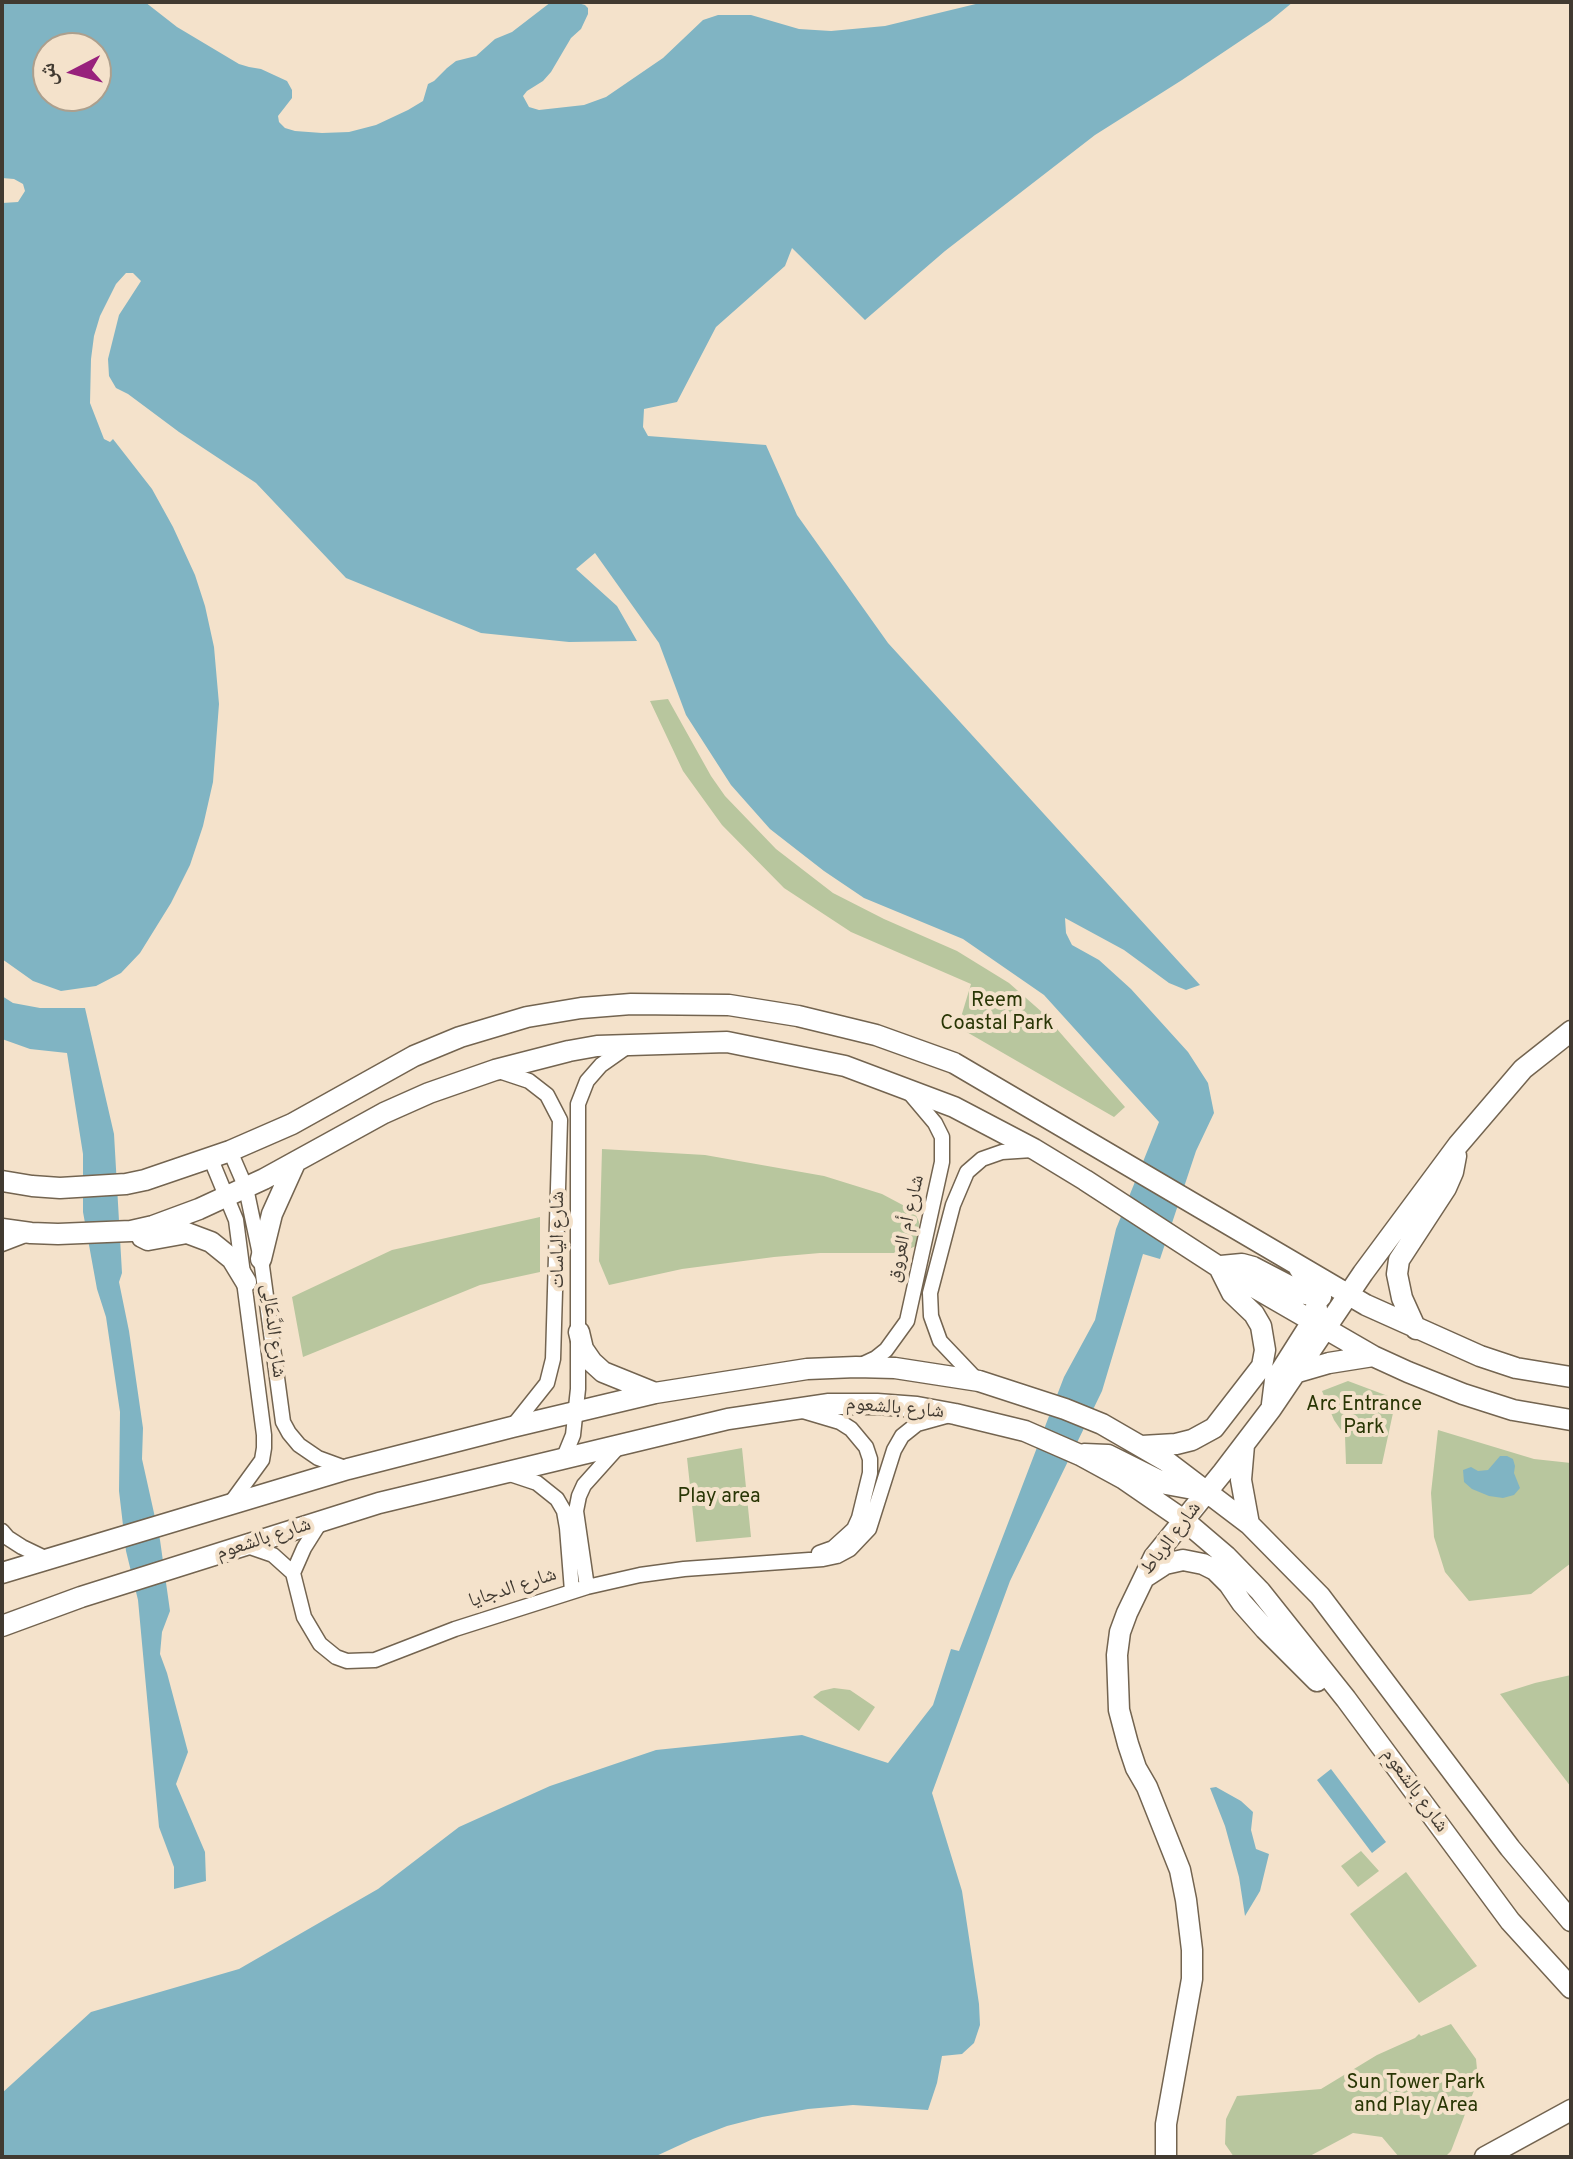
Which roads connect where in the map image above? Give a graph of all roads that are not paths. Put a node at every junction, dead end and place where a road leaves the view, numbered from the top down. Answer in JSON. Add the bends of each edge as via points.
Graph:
{"nodes":[{"id":1,"x":1571,"y":1031,"type":"edge"},
{"id":2,"x":632,"y":1044,"type":"junction"},
{"id":3,"x":495,"y":1070,"type":"junction"},
{"id":4,"x":906,"y":1087,"type":"junction"},
{"id":5,"x":1458,"y":1145,"type":"junction"},
{"id":6,"x":1034,"y":1149,"type":"junction"},
{"id":7,"x":230,"y":1151,"type":"junction"},
{"id":8,"x":210,"y":1157,"type":"junction"},
{"id":9,"x":295,"y":1163,"type":"junction"},
{"id":10,"x":2,"y":1181,"type":"edge"},
{"id":11,"x":246,"y":1188,"type":"junction"},
{"id":12,"x":226,"y":1196,"type":"junction"},
{"id":13,"x":2,"y":1229,"type":"edge"},
{"id":14,"x":131,"y":1231,"type":"junction"},
{"id":15,"x":31,"y":1233,"type":"junction"},
{"id":16,"x":2,"y":1244,"type":"edge"},
{"id":17,"x":261,"y":1259,"type":"junction"},
{"id":18,"x":1294,"y":1262,"type":"junction"},
{"id":19,"x":1219,"y":1267,"type":"junction"},
{"id":20,"x":246,"y":1282,"type":"junction"},
{"id":21,"x":1349,"y":1294,"type":"junction"},
{"id":22,"x":1315,"y":1296,"type":"junction"},
{"id":23,"x":908,"y":1316,"type":"junction"},
{"id":24,"x":931,"y":1316,"type":"junction"},
{"id":25,"x":1319,"y":1324,"type":"junction"},
{"id":26,"x":1416,"y":1329,"type":"junction"},
{"id":27,"x":579,"y":1332,"type":"junction"},
{"id":28,"x":1373,"y":1356,"type":"junction"},
{"id":29,"x":856,"y":1367,"type":"junction"},
{"id":30,"x":1298,"y":1372,"type":"junction"},
{"id":31,"x":1571,"y":1377,"type":"edge"},
{"id":32,"x":979,"y":1381,"type":"junction"},
{"id":33,"x":655,"y":1393,"type":"junction"},
{"id":34,"x":795,"y":1409,"type":"junction"},
{"id":35,"x":1271,"y":1409,"type":"junction"},
{"id":36,"x":577,"y":1412,"type":"junction"},
{"id":37,"x":955,"y":1414,"type":"junction"},
{"id":38,"x":1571,"y":1420,"type":"edge"},
{"id":39,"x":512,"y":1427,"type":"junction"},
{"id":40,"x":1244,"y":1442,"type":"junction"},
{"id":41,"x":621,"y":1444,"type":"junction"},
{"id":42,"x":1142,"y":1446,"type":"junction"},
{"id":43,"x":1080,"y":1455,"type":"junction"},
{"id":44,"x":564,"y":1457,"type":"junction"},
{"id":45,"x":1166,"y":1461,"type":"junction"},
{"id":46,"x":348,"y":1469,"type":"junction"},
{"id":47,"x":503,"y":1472,"type":"junction"},
{"id":48,"x":1180,"y":1488,"type":"junction"},
{"id":49,"x":1208,"y":1491,"type":"junction"},
{"id":50,"x":230,"y":1504,"type":"junction"},
{"id":51,"x":1178,"y":1517,"type":"junction"},
{"id":52,"x":321,"y":1521,"type":"junction"},
{"id":53,"x":1249,"y":1524,"type":"junction"},
{"id":54,"x":2,"y":1531,"type":"edge"},
{"id":55,"x":244,"y":1545,"type":"junction"},
{"id":56,"x":56,"y":1556,"type":"junction"},
{"id":57,"x":804,"y":1559,"type":"junction"},
{"id":58,"x":2,"y":1573,"type":"edge"},
{"id":59,"x":293,"y":1573,"type":"junction"},
{"id":60,"x":1142,"y":1579,"type":"junction"},
{"id":61,"x":587,"y":1587,"type":"junction"},
{"id":62,"x":572,"y":1591,"type":"junction"},
{"id":63,"x":2,"y":1626,"type":"edge"},
{"id":64,"x":1346,"y":1699,"type":"junction"},
{"id":65,"x":1571,"y":1921,"type":"edge"},
{"id":66,"x":1571,"y":1988,"type":"edge"},
{"id":67,"x":1571,"y":2110,"type":"edge"},
{"id":68,"x":1571,"y":2124,"type":"edge"},
{"id":69,"x":1166,"y":2157,"type":"edge"},
{"id":70,"x":1485,"y":2157,"type":"edge"},
{"id":71,"x":1497,"y":2157,"type":"edge"}],
"edges":[{"from":1,"to":5,"type":"main road","name":"شارع الرباط","via":[[1523,1069]]},
{"from":2,"to":3,"type":"main road","via":[[569,1051]]},
{"from":2,"to":4,"type":"main road","via":[[727,1042],[845,1066]]},
{"from":2,"to":27,"type":"street","name":"شارع الياسات","via":[[601,1065],[578,1104]]},
{"from":3,"to":9,"type":"main road","via":[[384,1113]]},
{"from":3,"to":39,"type":"street","name":"شارع الياسات","via":[[529,1081],[547,1095],[560,1120],[553,1359],[547,1383]]},
{"from":4,"to":6,"type":"main road"},
{"from":4,"to":23,"type":"street","name":"شارع أم العروق","via":[[942,1137],[942,1162]]},
{"from":5,"to":21,"type":"main road","name":"شارع الرباط"},
{"from":5,"to":26,"type":"main road","via":[[1446,1188],[1399,1260],[1402,1298]]},
{"from":6,"to":19,"type":"main road"},
{"from":6,"to":24,"type":"street","name":"شارع أم العروق","via":[[1002,1152],[967,1172],[935,1271]]},
{"from":7,"to":8,"type":"main road"},
{"from":7,"to":11,"type":"street","name":"شارع الدَّعَالِى"},
{"from":7,"to":18,"type":"main road","via":[[292,1124],[414,1056],[527,1017],[631,1004],[729,1005],[876,1035],[954,1063]]},
{"from":8,"to":10,"type":"main road","via":[[126,1184],[60,1188]]},
{"from":8,"to":12,"type":"street","name":"شارع الدَّعَالِى"},
{"from":9,"to":11,"type":"main road"},
{"from":9,"to":17,"type":"main road","via":[[272,1214]]},
{"from":11,"to":12,"type":"main road"},
{"from":11,"to":17,"type":"street","name":"شارع الدَّعَالِى"},
{"from":12,"to":14,"type":"main road"},
{"from":12,"to":20,"type":"street","name":"شارع الدَّعَالِى","via":[[236,1220]]},
{"from":13,"to":15,"type":"main road"},
{"from":14,"to":15,"type":"main road"},
{"from":14,"to":20,"type":"main road","via":[[148,1240],[187,1233],[211,1242],[232,1259]]},
{"from":15,"to":16,"type":"street"},
{"from":17,"to":46,"type":"street","name":"شارع الدَّعَالِى","via":[[283,1422],[299,1445]]},
{"from":18,"to":21,"type":"main road"},
{"from":18,"to":22,"type":"main road"},
{"from":19,"to":22,"type":"main road","via":[[1253,1267]]},
{"from":19,"to":25,"type":"main road"},
{"from":19,"to":42,"type":"main road","via":[[1232,1293],[1261,1326],[1262,1366],[1214,1428],[1192,1440]]},
{"from":20,"to":50,"type":"street","name":"شارع الدَّعَالِى","via":[[264,1448],[262,1460]]},
{"from":21,"to":22,"type":"main road"},
{"from":21,"to":25,"type":"main road","name":"شارع الرباط"},
{"from":21,"to":26,"type":"main road"},
{"from":22,"to":25,"type":"main road"},
{"from":23,"to":24,"type":"street"},
{"from":23,"to":29,"type":"street","name":"شارع أم العروق","via":[[886,1350]]},
{"from":24,"to":32,"type":"street","via":[[940,1341]]},
{"from":25,"to":28,"type":"main road"},
{"from":25,"to":30,"type":"main road","name":"شارع الرباط"},
{"from":25,"to":35,"type":"main road","via":[[1275,1380]]},
{"from":26,"to":31,"type":"main road","via":[[1516,1368]]},
{"from":27,"to":33,"type":"main road","via":[[583,1349],[603,1372]]},
{"from":27,"to":36,"type":"street","name":"شارع الياسات"},
{"from":28,"to":30,"type":"main road"},
{"from":28,"to":38,"type":"main road","via":[[1463,1394]]},
{"from":29,"to":32,"type":"main road","name":"شارع بالشعوم"},
{"from":29,"to":33,"type":"main road","name":"شارع بالشعوم","via":[[807,1369]]},
{"from":30,"to":35,"type":"main road","name":"شارع الرباط"},
{"from":32,"to":42,"type":"main road","name":"شارع بالشعوم","via":[[1077,1414]]},
{"from":33,"to":36,"type":"main road","name":"شارع بالشعوم"},
{"from":34,"to":37,"type":"main road","name":"شارع بالشعوم","via":[[877,1404]]},
{"from":34,"to":41,"type":"main road","name":"شارع بالشعوم"},
{"from":34,"to":57,"type":"street","name":"شارع الدجايا","via":[[851,1429],[870,1459],[854,1529],[833,1548]]},
{"from":35,"to":40,"type":"main road","name":"شارع الرباط"},
{"from":36,"to":39,"type":"main road","name":"شارع بالشعوم"},
{"from":36,"to":44,"type":"street","name":"شارع الياسات"},
{"from":37,"to":43,"type":"main road","name":"شارع بالشعوم","via":[[1025,1431]]},
{"from":37,"to":57,"type":"street","name":"شارع الدجايا","via":[[917,1424],[902,1436],[861,1540],[837,1556]]},
{"from":39,"to":46,"type":"main road","name":"شارع بالشعوم"},
{"from":40,"to":49,"type":"main road","name":"شارع الرباط"},
{"from":40,"to":53,"type":"main road","via":[[1241,1480]]},
{"from":41,"to":44,"type":"main road","name":"شارع بالشعوم"},
{"from":41,"to":61,"type":"street","via":[[579,1496],[576,1511]]},
{"from":42,"to":45,"type":"main road","name":"شارع بالشعوم"},
{"from":43,"to":48,"type":"main road","via":[[1108,1455]]},
{"from":43,"to":51,"type":"main road","name":"شارع بالشعوم"},
{"from":44,"to":47,"type":"main road","name":"شارع بالشعوم"},
{"from":45,"to":48,"type":"main road"},
{"from":45,"to":49,"type":"main road","name":"شارع بالشعوم"},
{"from":46,"to":50,"type":"main road","name":"شارع بالشعوم"},
{"from":47,"to":52,"type":"main road","name":"شارع بالشعوم"},
{"from":47,"to":62,"type":"street","via":[[537,1483],[564,1511]]},
{"from":48,"to":49,"type":"main road"},
{"from":48,"to":51,"type":"main road"},
{"from":49,"to":51,"type":"main road","name":"شارع الرباط"},
{"from":49,"to":53,"type":"main road","name":"شارع بالشعوم"},
{"from":50,"to":56,"type":"main road","name":"شارع بالشعوم"},
{"from":51,"to":60,"type":"main road","name":"شارع الرباط"},
{"from":51,"to":64,"type":"main road","name":"شارع بالشعوم","via":[[1260,1591]]},
{"from":52,"to":55,"type":"main road","name":"شارع بالشعوم"},
{"from":52,"to":59,"type":"street"},
{"from":53,"to":65,"type":"main road","name":"شارع بالشعوم","via":[[1320,1596]]},
{"from":54,"to":56,"type":"street","via":[[22,1547]]},
{"from":55,"to":59,"type":"street","via":[[273,1555]]},
{"from":55,"to":63,"type":"main road","name":"شارع بالشعوم"},
{"from":56,"to":58,"type":"main road","name":"شارع بالشعوم"},
{"from":57,"to":61,"type":"street","name":"شارع الدجايا","via":[[684,1569]]},
{"from":59,"to":62,"type":"street","name":"شارع الدجايا","via":[[304,1617],[320,1644],[347,1661],[375,1660]]},
{"from":60,"to":64,"type":"main road","via":[[1183,1560],[1215,1570],[1333,1696]]},
{"from":60,"to":69,"type":"main road","name":"شارع الرباط","via":[[1120,1632],[1119,1710],[1136,1768],[1180,1870],[1192,1950],[1192,1979],[1166,2124]]},
{"from":61,"to":62,"type":"street","name":"شارع الدجايا"},
{"from":64,"to":66,"type":"main road","name":"شارع بالشعوم","via":[[1510,1921]]},
{"from":67,"to":70,"type":"main road"},
{"from":68,"to":71,"type":"main road"}]}
